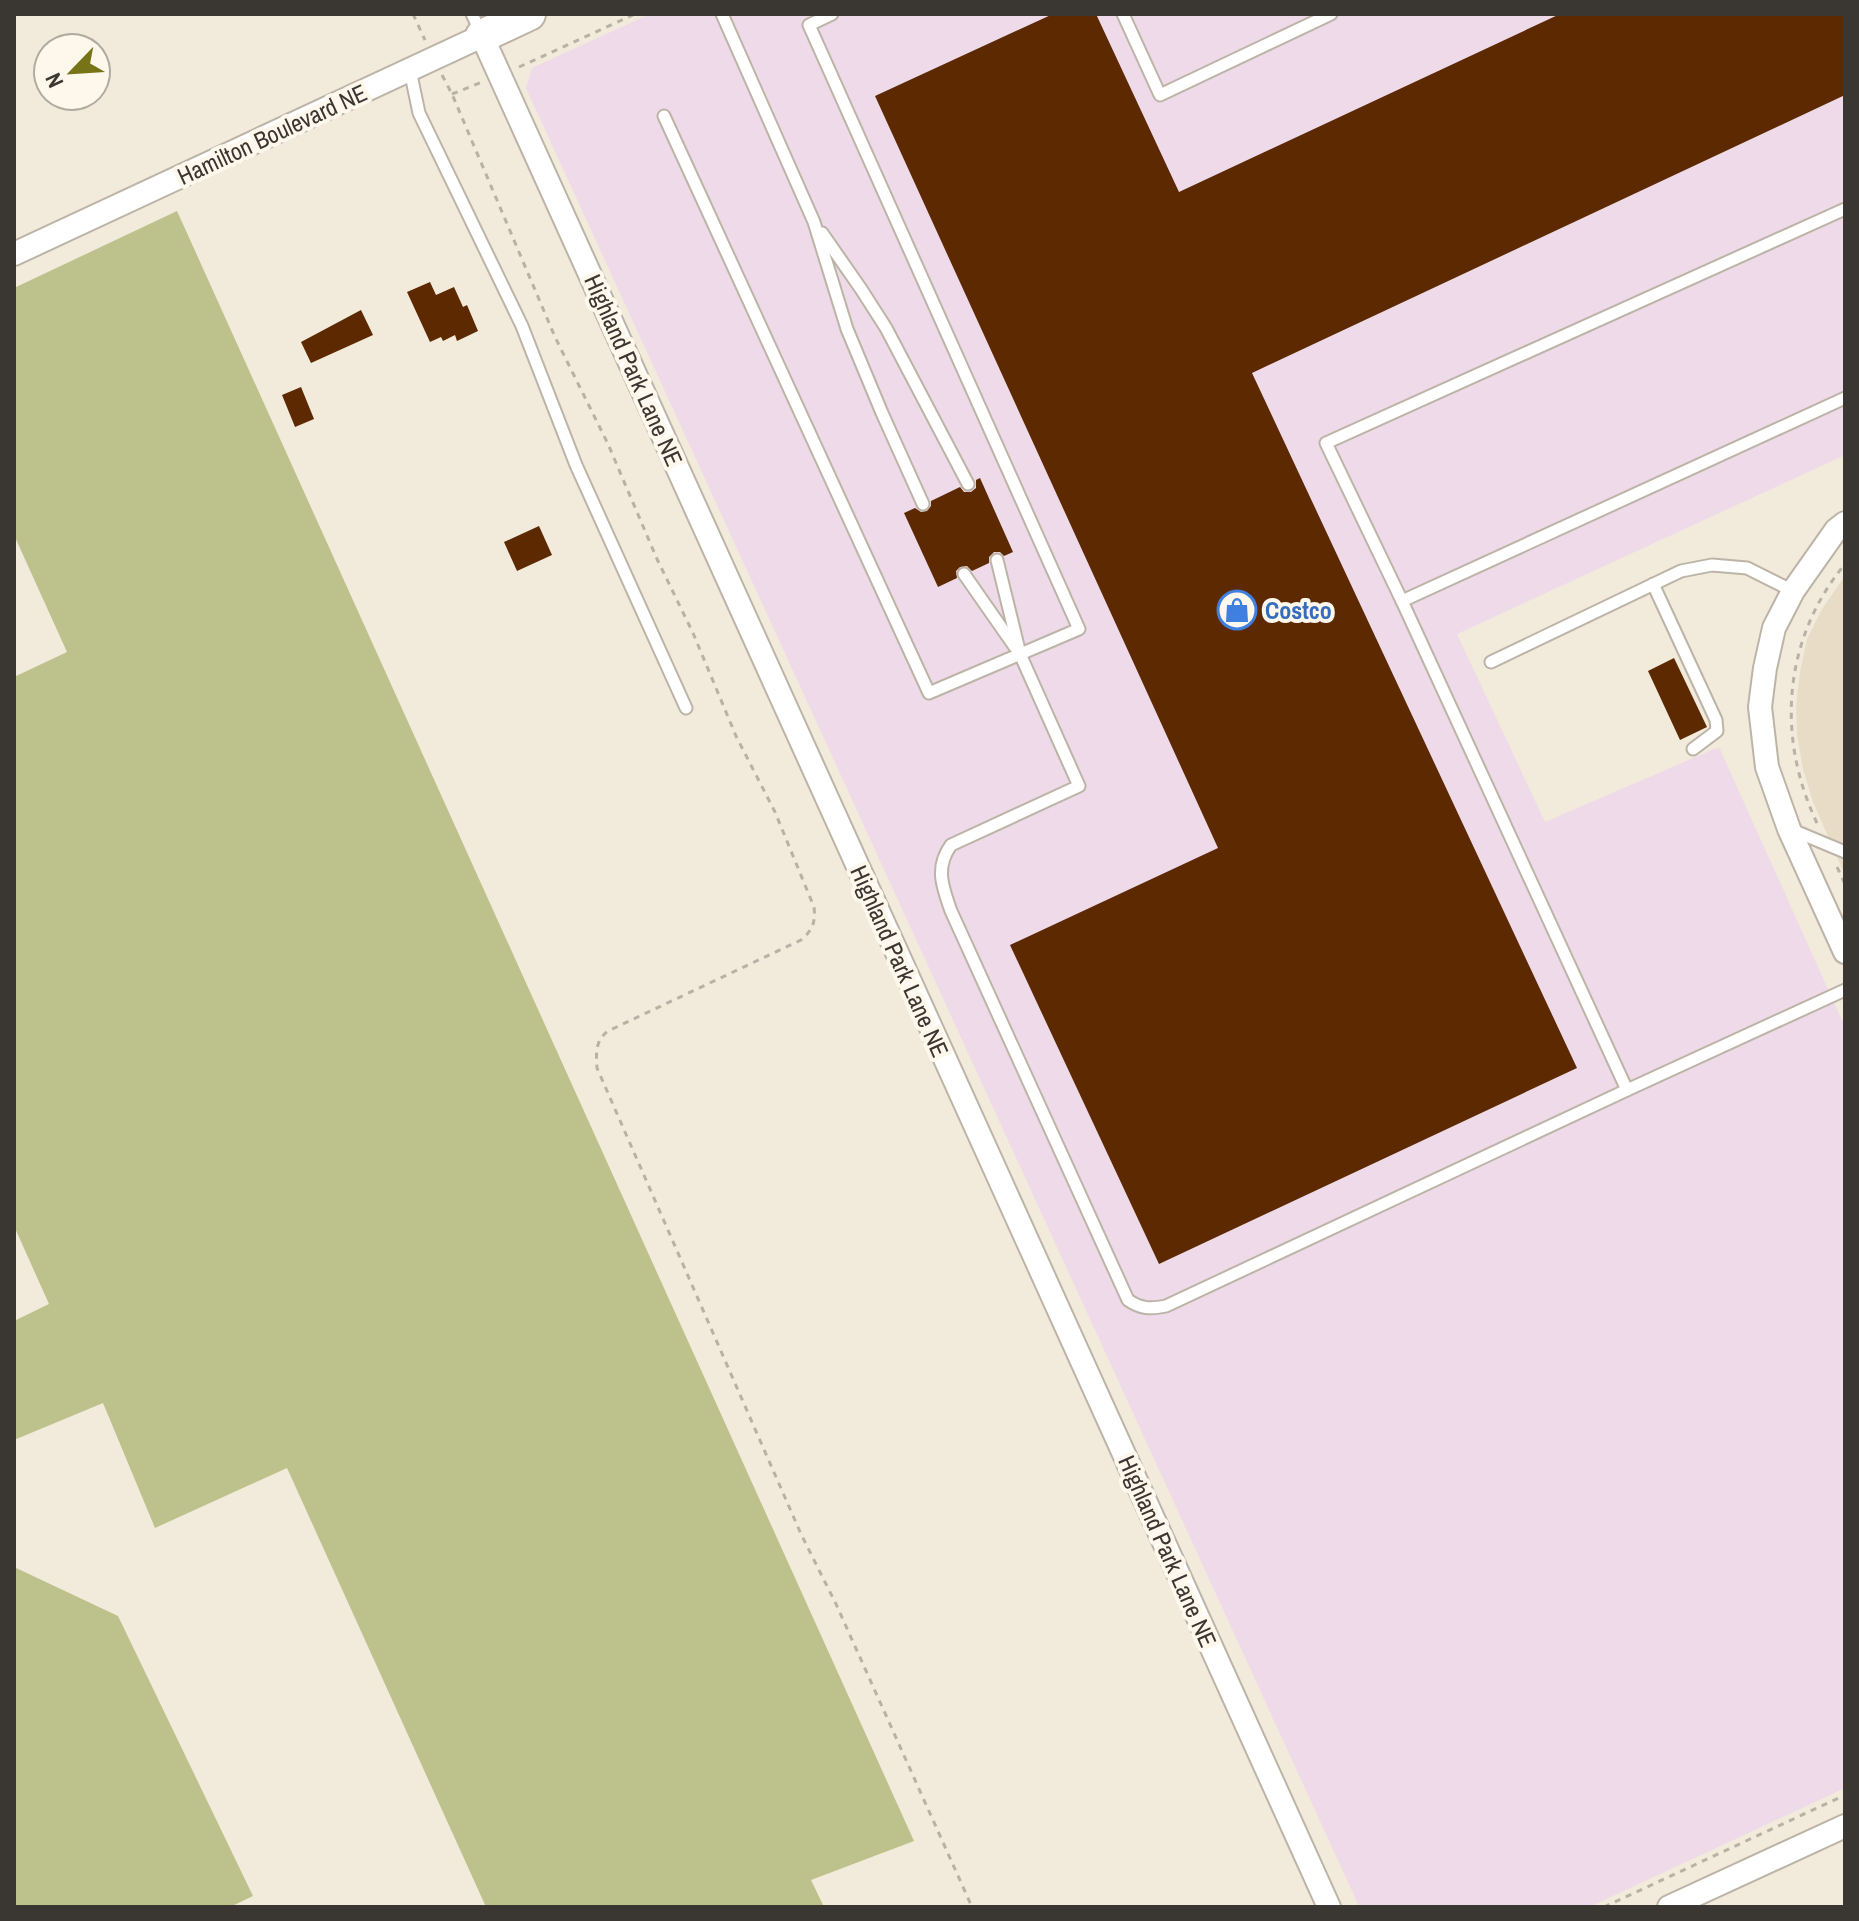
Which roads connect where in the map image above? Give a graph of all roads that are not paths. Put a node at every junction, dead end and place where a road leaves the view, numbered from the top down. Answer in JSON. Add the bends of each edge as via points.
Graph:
{"nodes":[{"id":1,"x":529,"y":14,"type":"edge"},
{"id":2,"x":722,"y":14,"type":"edge"},
{"id":3,"x":733,"y":14,"type":"edge"},
{"id":4,"x":832,"y":14,"type":"edge"},
{"id":5,"x":1123,"y":14,"type":"edge"},
{"id":6,"x":1331,"y":14,"type":"edge"},
{"id":7,"x":477,"y":25,"type":"edge"},
{"id":8,"x":731,"y":34,"type":"junction"},
{"id":9,"x":410,"y":70,"type":"junction"},
{"id":10,"x":664,"y":116,"type":"dead end"},
{"id":11,"x":1845,"y":209,"type":"edge"},
{"id":12,"x":814,"y":222,"type":"junction"},
{"id":13,"x":14,"y":254,"type":"edge"},
{"id":14,"x":1845,"y":398,"type":"edge"},
{"id":15,"x":968,"y":484,"type":"dead end"},
{"id":16,"x":923,"y":504,"type":"dead end"},
{"id":17,"x":1845,"y":523,"type":"edge"},
{"id":18,"x":997,"y":560,"type":"dead end"},
{"id":19,"x":964,"y":574,"type":"dead end"},
{"id":20,"x":1653,"y":584,"type":"junction"},
{"id":21,"x":1793,"y":591,"type":"junction"},
{"id":22,"x":1402,"y":601,"type":"junction"},
{"id":23,"x":1020,"y":654,"type":"junction"},
{"id":24,"x":1491,"y":662,"type":"dead end"},
{"id":25,"x":686,"y":708,"type":"dead end"},
{"id":26,"x":1693,"y":749,"type":"dead end"},
{"id":27,"x":1789,"y":829,"type":"junction"},
{"id":28,"x":1845,"y":852,"type":"edge"},
{"id":29,"x":1845,"y":952,"type":"edge"},
{"id":30,"x":1845,"y":990,"type":"edge"},
{"id":31,"x":1627,"y":1090,"type":"junction"},
{"id":32,"x":1845,"y":1826,"type":"edge"},
{"id":33,"x":1329,"y":1907,"type":"edge"},
{"id":34,"x":1669,"y":1907,"type":"edge"}],
"edges":[{"from":1,"to":7,"type":"street","name":"Hamilton Boulevard NE"},
{"from":2,"to":8,"type":"lane"},
{"from":3,"to":8,"type":"lane"},
{"from":4,"to":23,"type":"lane","via":[[809,25],[1079,629]]},
{"from":5,"to":6,"type":"lane","via":[[1160,95]]},
{"from":7,"to":9,"type":"street","name":"Hamilton Boulevard NE"},
{"from":7,"to":33,"type":"street","name":"Highland Park Lane NE"},
{"from":8,"to":12,"type":"lane"},
{"from":9,"to":13,"type":"street","name":"Hamilton Boulevard NE"},
{"from":9,"to":25,"type":"lane","via":[[419,113],[522,326],[576,465]]},
{"from":10,"to":23,"type":"lane","via":[[929,693]]},
{"from":11,"to":22,"type":"lane","via":[[1326,443]]},
{"from":12,"to":15,"type":"lane","via":[[886,328]]},
{"from":12,"to":16,"type":"lane","via":[[847,329]]},
{"from":14,"to":22,"type":"lane"},
{"from":17,"to":21,"type":"street"},
{"from":18,"to":23,"type":"lane"},
{"from":19,"to":23,"type":"lane"},
{"from":20,"to":21,"type":"lane","via":[[1712,565],[1747,568]]},
{"from":20,"to":24,"type":"lane"},
{"from":20,"to":26,"type":"lane","via":[[1716,720],[1717,731]]},
{"from":21,"to":27,"type":"street","via":[[1774,628],[1760,707],[1767,767]]},
{"from":22,"to":31,"type":"lane"},
{"from":23,"to":31,"type":"lane","via":[[1079,786],[951,845],[941,871],[943,890],[1128,1300],[1140,1308],[1166,1306]]},
{"from":27,"to":28,"type":"lane"},
{"from":27,"to":29,"type":"street"},
{"from":30,"to":31,"type":"lane"},
{"from":32,"to":34,"type":"street"}]}
